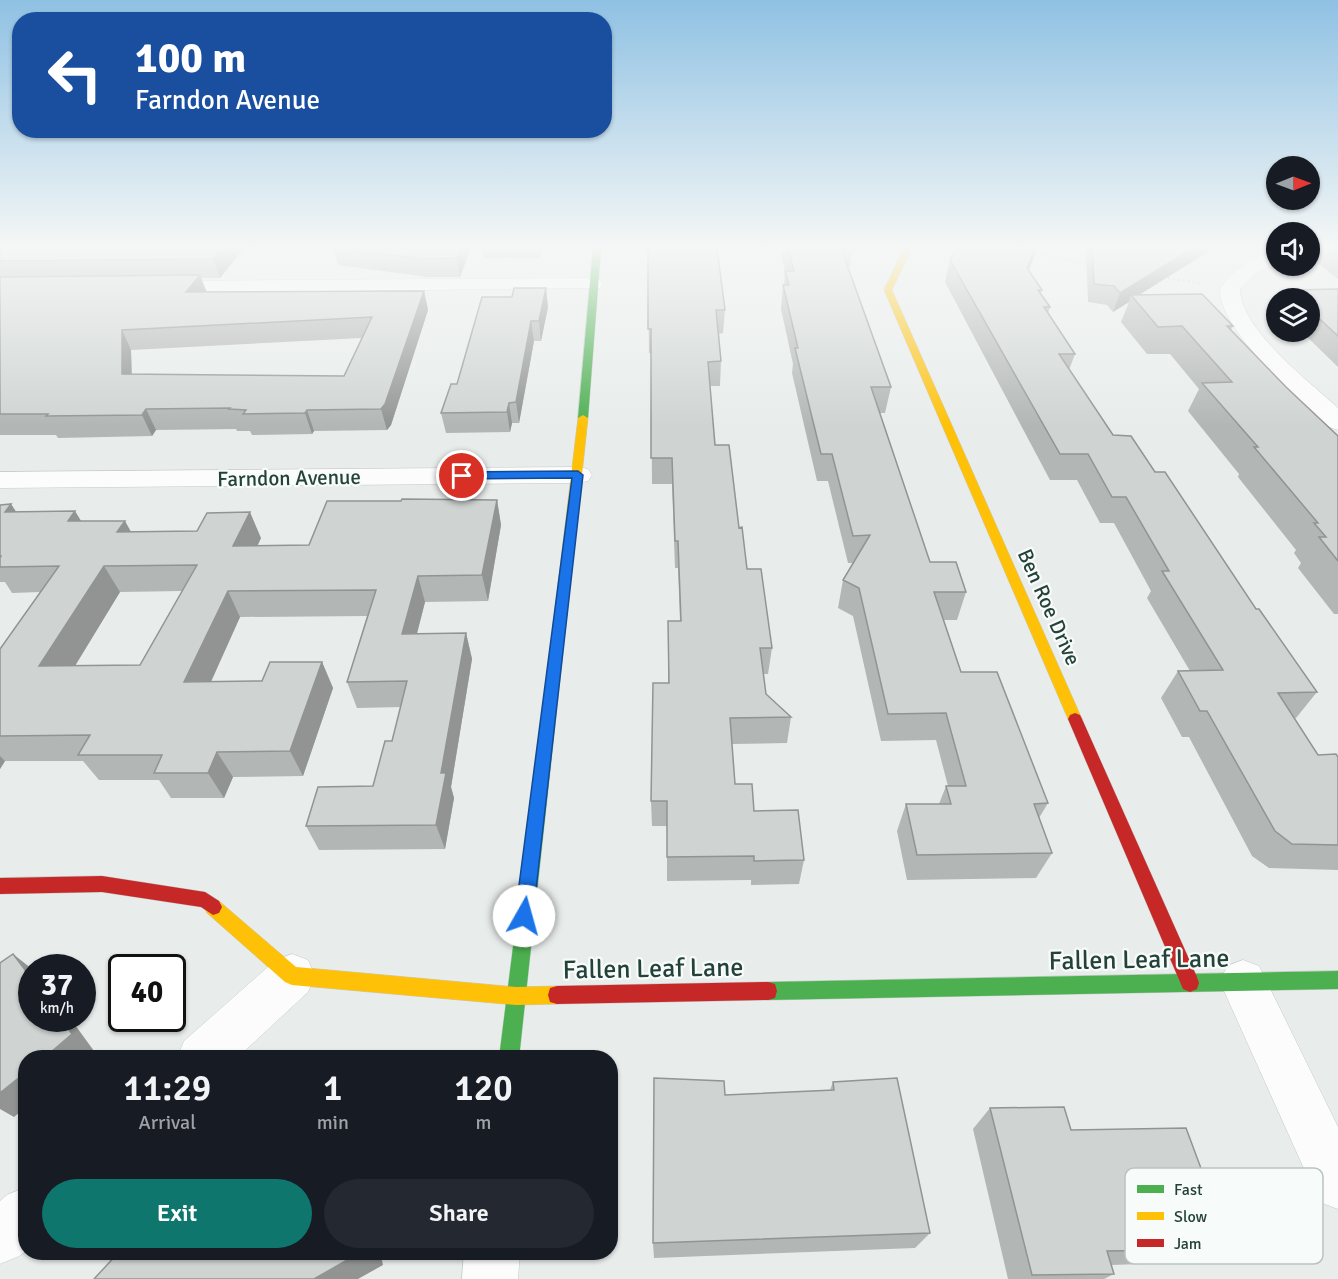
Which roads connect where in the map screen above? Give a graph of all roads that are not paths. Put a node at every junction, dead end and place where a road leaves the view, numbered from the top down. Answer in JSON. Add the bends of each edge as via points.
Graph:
{"nodes":[{"id":1,"x":591,"y":308,"type":"edge"},
{"id":2,"x":896,"y":308,"type":"edge"},
{"id":3,"x":1234,"y":308,"type":"edge"},
{"id":4,"x":1338,"y":422,"type":"edge"},
{"id":5,"x":578,"y":475,"type":"junction"},
{"id":6,"x":0,"y":480,"type":"edge"},
{"id":7,"x":0,"y":886,"type":"edge"},
{"id":8,"x":292,"y":976,"type":"junction"},
{"id":9,"x":1338,"y":980,"type":"edge"},
{"id":10,"x":1244,"y":982,"type":"junction"},
{"id":11,"x":1190,"y":983,"type":"junction"},
{"id":12,"x":516,"y":996,"type":"junction"},
{"id":13,"x":210,"y":1050,"type":"edge"},
{"id":14,"x":510,"y":1050,"type":"edge"},
{"id":15,"x":1338,"y":1183,"type":"edge"},
{"id":16,"x":18,"y":1221,"type":"edge"},
{"id":17,"x":0,"y":1237,"type":"edge"},
{"id":18,"x":491,"y":1260,"type":"edge"},
{"id":19,"x":490,"y":1279,"type":"edge"}],
"edges":[{"from":1,"to":5,"type":"street"},
{"from":2,"to":11,"type":"street","name":"Ben Roe Drive"},
{"from":3,"to":4,"type":"street","via":[[1241,322]]},
{"from":5,"to":6,"type":"street","name":"Farndon Avenue"},
{"from":5,"to":12,"type":"street"},
{"from":7,"to":8,"type":"street","via":[[102,884],[205,900]]},
{"from":8,"to":12,"type":"street","name":"Fallen Leaf Lane"},
{"from":8,"to":13,"type":"street"},
{"from":9,"to":10,"type":"street","name":"Fallen Leaf Lane"},
{"from":10,"to":11,"type":"street","name":"Fallen Leaf Lane"},
{"from":10,"to":15,"type":"street"},
{"from":11,"to":12,"type":"street","name":"Fallen Leaf Lane"},
{"from":12,"to":14,"type":"street"},
{"from":16,"to":17,"type":"street"},
{"from":18,"to":19,"type":"street"}]}
